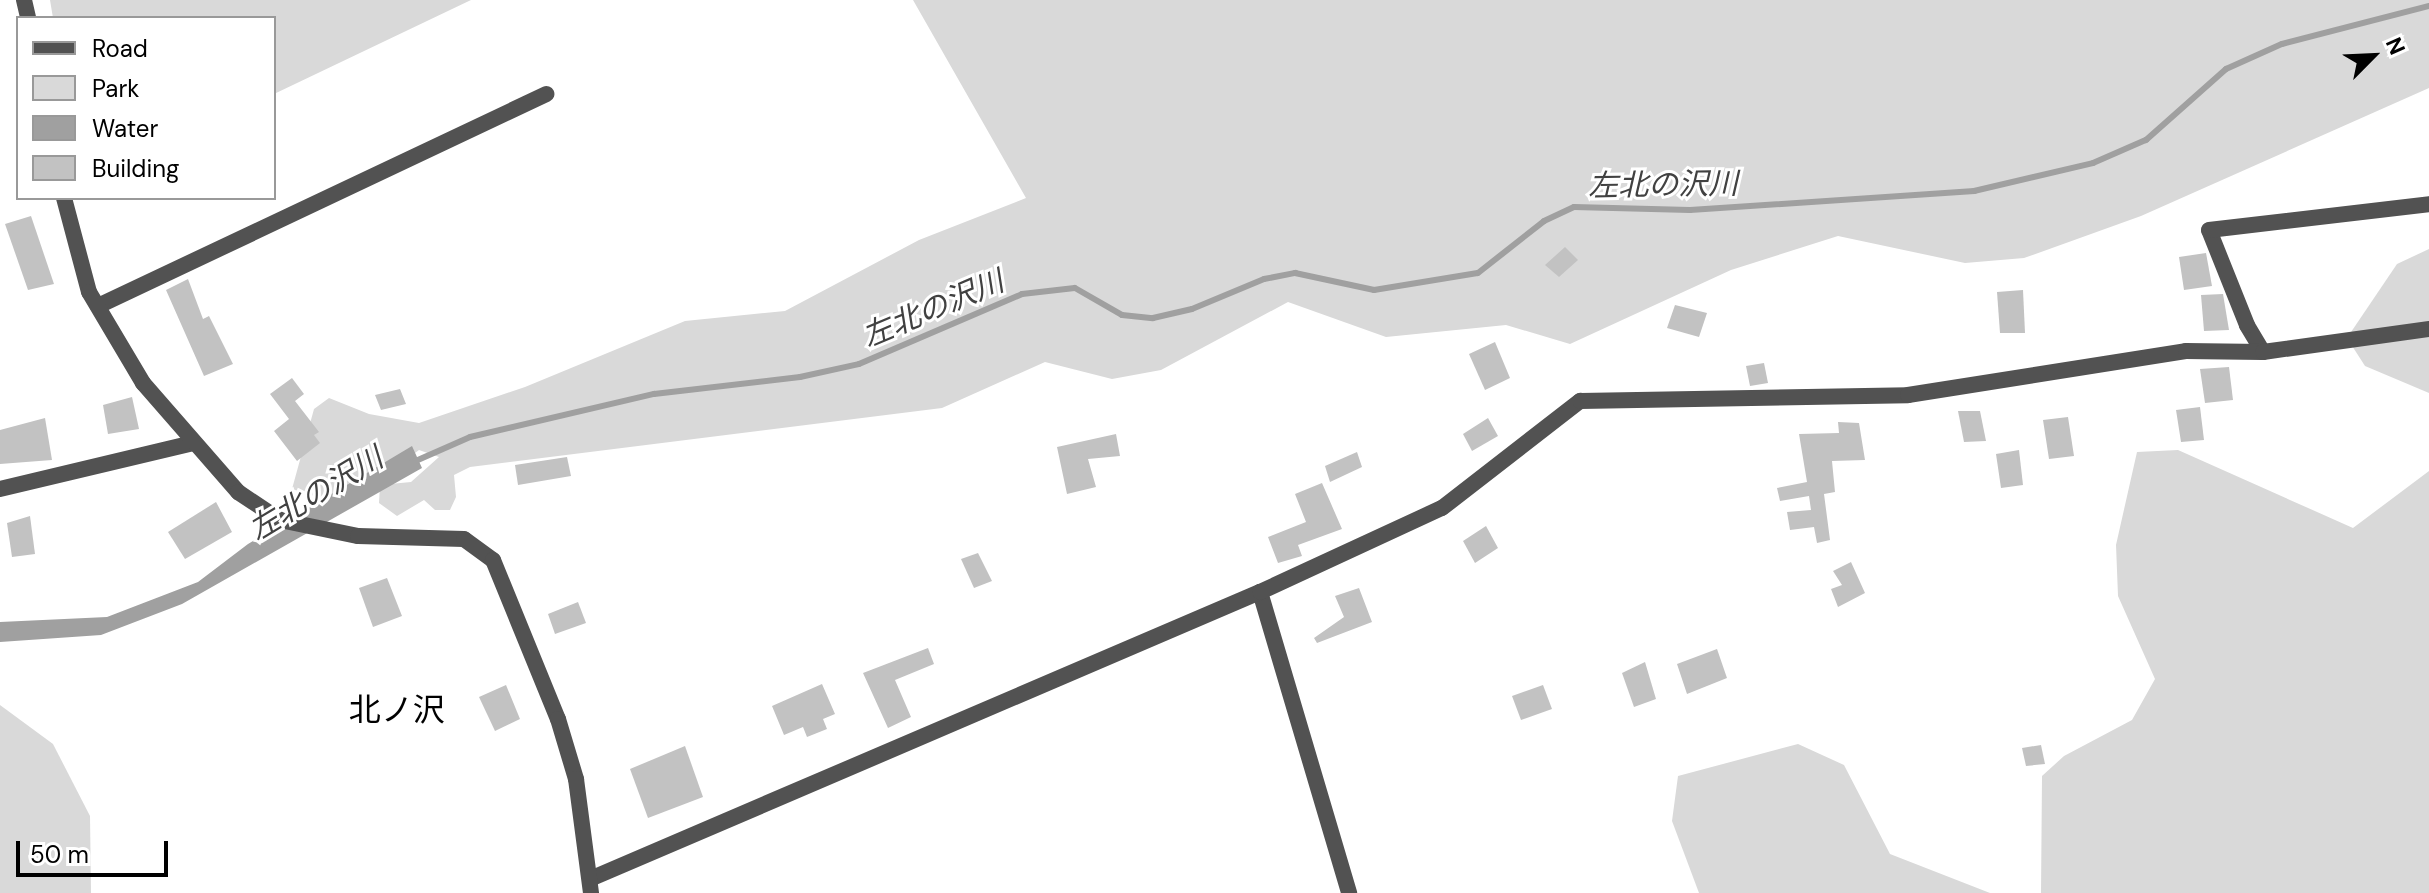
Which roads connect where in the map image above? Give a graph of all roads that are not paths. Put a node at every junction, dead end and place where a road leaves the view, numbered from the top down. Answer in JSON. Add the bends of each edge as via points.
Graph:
{"nodes":[{"id":1,"x":546,"y":94,"type":"dead end"},
{"id":2,"x":65,"y":200,"type":"edge"},
{"id":3,"x":2429,"y":204,"type":"edge"},
{"id":4,"x":98,"y":306,"type":"junction"},
{"id":5,"x":2429,"y":329,"type":"edge"},
{"id":6,"x":2263,"y":352,"type":"junction"},
{"id":7,"x":193,"y":443,"type":"junction"},
{"id":8,"x":0,"y":489,"type":"edge"},
{"id":9,"x":1260,"y":592,"type":"junction"},
{"id":10,"x":591,"y":886,"type":"edge"},
{"id":11,"x":1349,"y":893,"type":"edge"}],
"edges":[{"from":1,"to":4,"type":"street"},
{"from":2,"to":4,"type":"street"},
{"from":3,"to":6,"type":"street","via":[[2209,230]]},
{"from":4,"to":7,"type":"street","via":[[143,383]]},
{"from":5,"to":6,"type":"street"},
{"from":6,"to":9,"type":"street","via":[[2186,351],[1908,395],[1580,401],[1442,508]]},
{"from":7,"to":8,"type":"street"},
{"from":7,"to":10,"type":"street","via":[[238,492],[286,521],[358,536],[464,539],[493,560],[558,719],[576,779]]},
{"from":9,"to":10,"type":"street"},
{"from":9,"to":11,"type":"street"}]}
